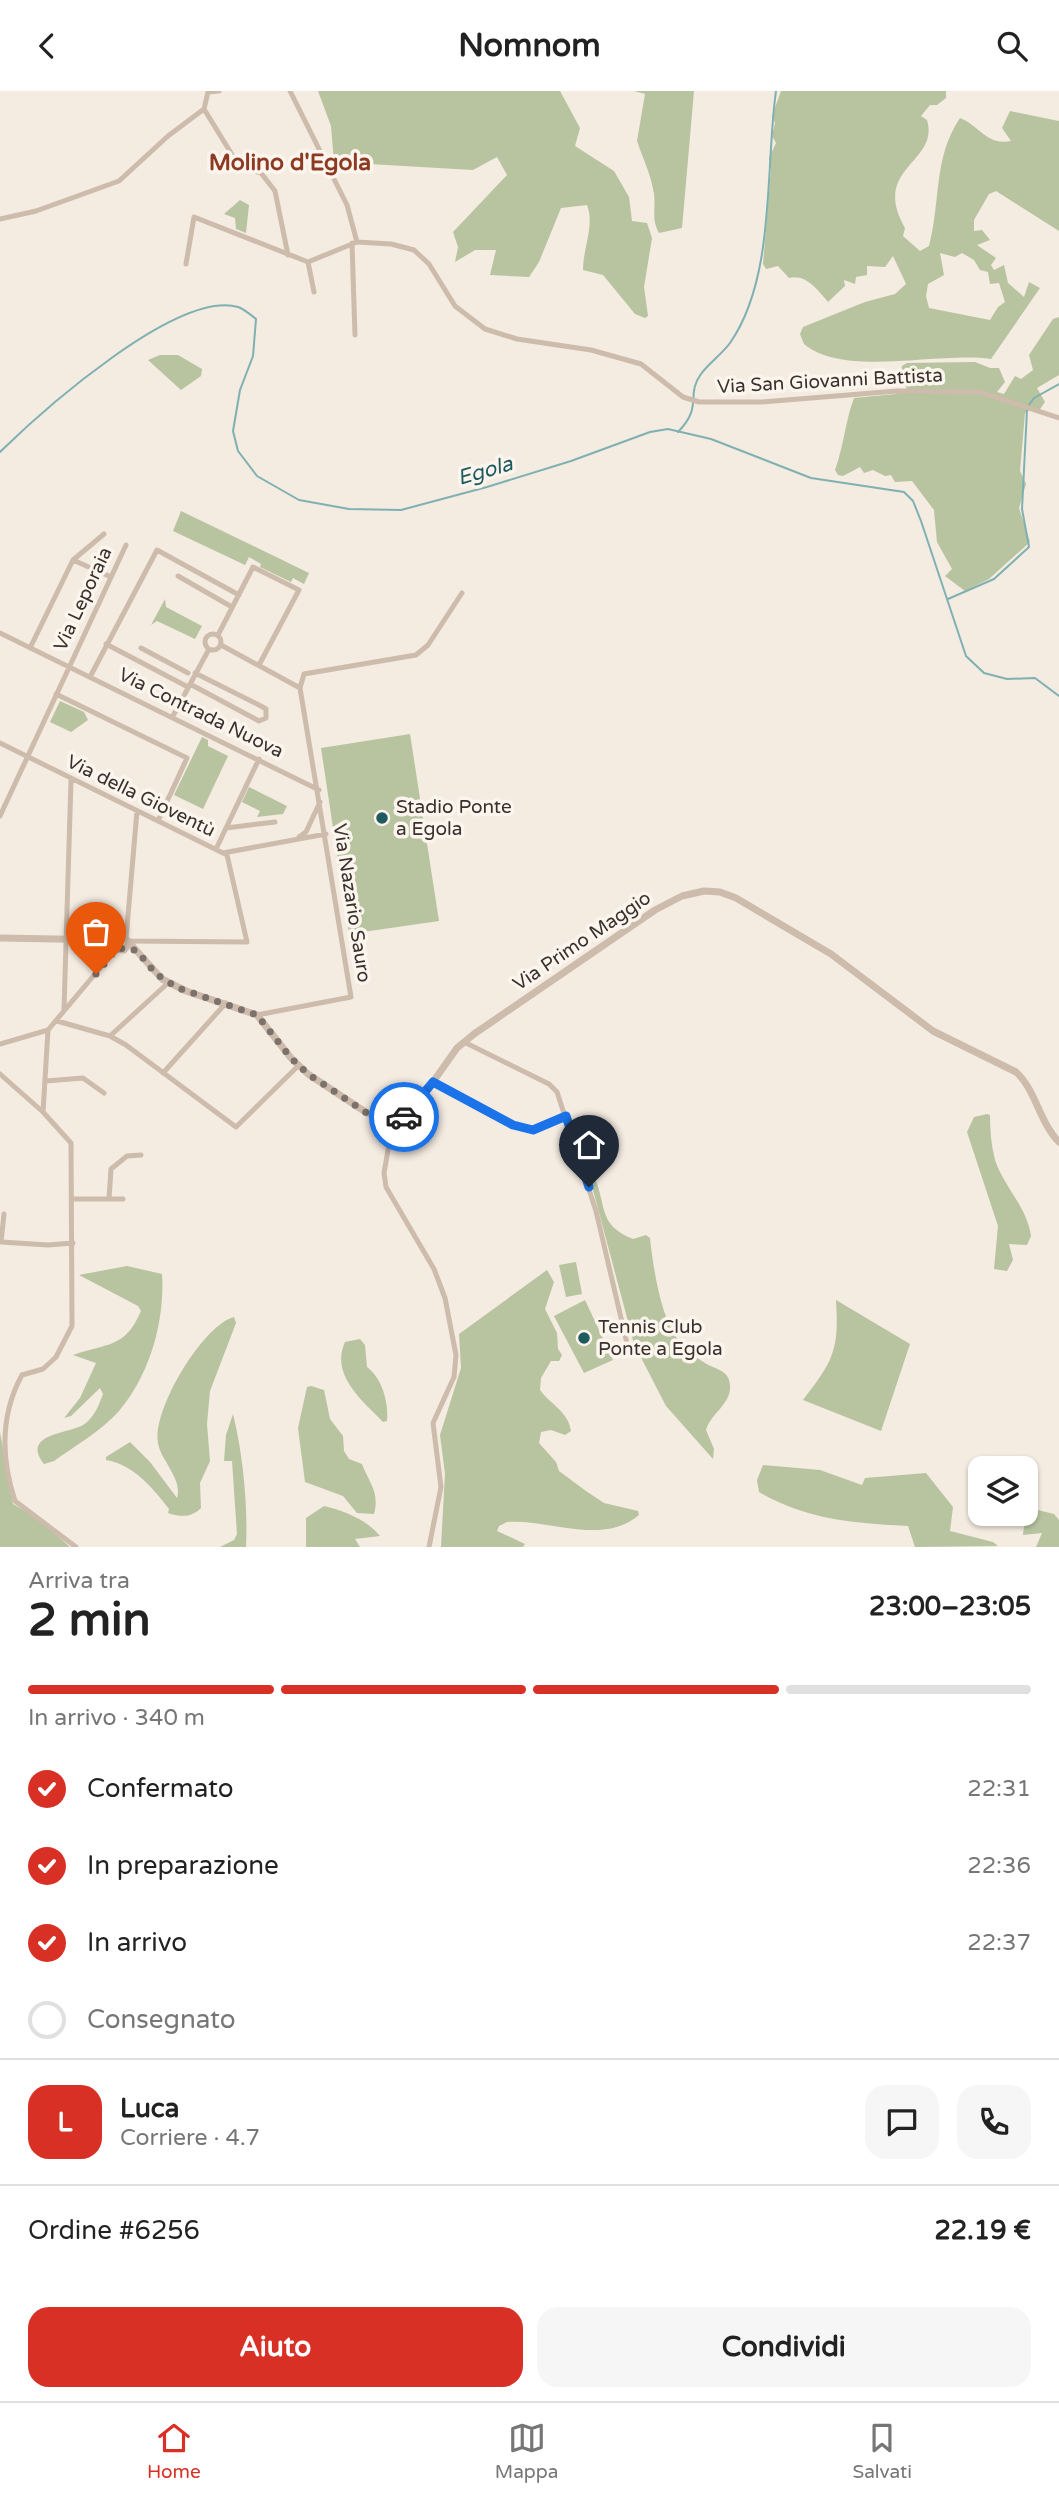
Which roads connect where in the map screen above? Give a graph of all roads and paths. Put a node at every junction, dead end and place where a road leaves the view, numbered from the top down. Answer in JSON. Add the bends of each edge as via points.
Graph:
{"nodes":[{"id":1,"x":207,"y":91,"type":"edge"},
{"id":2,"x":219,"y":91,"type":"edge"},
{"id":3,"x":290,"y":91,"type":"edge"},
{"id":4,"x":204,"y":109,"type":"junction"},
{"id":5,"x":0,"y":219,"type":"edge"},
{"id":6,"x":354,"y":242,"type":"junction"},
{"id":7,"x":288,"y":255,"type":"junction"},
{"id":8,"x":308,"y":262,"type":"junction"},
{"id":9,"x":186,"y":264,"type":"dead end"},
{"id":10,"x":314,"y":292,"type":"dead end"},
{"id":11,"x":355,"y":335,"type":"dead end"},
{"id":12,"x":1059,"y":418,"type":"edge"},
{"id":13,"x":104,"y":534,"type":"dead end"},
{"id":14,"x":126,"y":545,"type":"dead end"},
{"id":15,"x":73,"y":560,"type":"junction"},
{"id":16,"x":178,"y":576,"type":"dead end"},
{"id":17,"x":111,"y":577,"type":"junction"},
{"id":18,"x":205,"y":577,"type":"junction"},
{"id":19,"x":199,"y":588,"type":"junction"},
{"id":20,"x":462,"y":593,"type":"dead end"},
{"id":21,"x":239,"y":595,"type":"junction"},
{"id":22,"x":232,"y":607,"type":"junction"},
{"id":23,"x":0,"y":633,"type":"edge"},
{"id":24,"x":218,"y":635,"type":"junction"},
{"id":25,"x":106,"y":645,"type":"junction"},
{"id":26,"x":221,"y":645,"type":"junction"},
{"id":27,"x":30,"y":648,"type":"junction"},
{"id":28,"x":141,"y":648,"type":"dead end"},
{"id":29,"x":209,"y":649,"type":"junction"},
{"id":30,"x":160,"y":659,"type":"junction"},
{"id":31,"x":259,"y":665,"type":"junction"},
{"id":32,"x":69,"y":666,"type":"junction"},
{"id":33,"x":155,"y":670,"type":"junction"},
{"id":34,"x":188,"y":673,"type":"dead end"},
{"id":35,"x":195,"y":673,"type":"junction"},
{"id":36,"x":90,"y":677,"type":"junction"},
{"id":37,"x":189,"y":685,"type":"junction"},
{"id":38,"x":300,"y":688,"type":"junction"},
{"id":39,"x":56,"y":694,"type":"junction"},
{"id":40,"x":173,"y":716,"type":"junction"},
{"id":41,"x":0,"y":743,"type":"edge"},
{"id":42,"x":28,"y":758,"type":"junction"},
{"id":43,"x":259,"y":759,"type":"junction"},
{"id":44,"x":71,"y":780,"type":"junction"},
{"id":45,"x":318,"y":790,"type":"junction"},
{"id":46,"x":320,"y":802,"type":"junction"},
{"id":47,"x":137,"y":811,"type":"junction"},
{"id":48,"x":0,"y":816,"type":"edge"},
{"id":49,"x":158,"y":821,"type":"junction"},
{"id":50,"x":275,"y":822,"type":"dead end"},
{"id":51,"x":226,"y":828,"type":"junction"},
{"id":52,"x":326,"y":834,"type":"junction"},
{"id":53,"x":296,"y":839,"type":"junction"},
{"id":54,"x":216,"y":849,"type":"junction"},
{"id":55,"x":223,"y":853,"type":"junction"},
{"id":56,"x":0,"y":938,"type":"edge"},
{"id":57,"x":66,"y":939,"type":"junction"},
{"id":58,"x":127,"y":943,"type":"junction"},
{"id":59,"x":113,"y":945,"type":"junction"},
{"id":60,"x":168,"y":983,"type":"junction"},
{"id":61,"x":226,"y":1003,"type":"junction"},
{"id":62,"x":65,"y":1009,"type":"junction"},
{"id":63,"x":257,"y":1015,"type":"junction"},
{"id":64,"x":57,"y":1021,"type":"junction"},
{"id":65,"x":48,"y":1030,"type":"junction"},
{"id":66,"x":110,"y":1036,"type":"junction"},
{"id":67,"x":464,"y":1042,"type":"junction"},
{"id":68,"x":0,"y":1044,"type":"edge"},
{"id":69,"x":299,"y":1065,"type":"junction"},
{"id":70,"x":163,"y":1073,"type":"junction"},
{"id":71,"x":0,"y":1075,"type":"edge"},
{"id":72,"x":46,"y":1081,"type":"junction"},
{"id":73,"x":433,"y":1082,"type":"junction"},
{"id":74,"x":104,"y":1093,"type":"dead end"},
{"id":75,"x":43,"y":1112,"type":"junction"},
{"id":76,"x":566,"y":1116,"type":"junction"},
{"id":77,"x":393,"y":1121,"type":"junction"},
{"id":78,"x":1059,"y":1142,"type":"edge"},
{"id":79,"x":141,"y":1155,"type":"dead end"},
{"id":80,"x":73,"y":1199,"type":"junction"},
{"id":81,"x":109,"y":1199,"type":"junction"},
{"id":82,"x":123,"y":1199,"type":"dead end"},
{"id":83,"x":4,"y":1214,"type":"dead end"},
{"id":84,"x":73,"y":1243,"type":"junction"},
{"id":85,"x":629,"y":1352,"type":"dead end"},
{"id":86,"x":76,"y":1547,"type":"edge"},
{"id":87,"x":429,"y":1547,"type":"edge"}],
"edges":[{"from":1,"to":2,"type":"street"},
{"from":1,"to":4,"type":"street"},
{"from":3,"to":6,"type":"street","via":[[347,205]]},
{"from":4,"to":5,"type":"street","via":[[119,181],[37,211]]},
{"from":4,"to":7,"type":"street","via":[[239,166],[261,173],[275,191]]},
{"from":6,"to":8,"type":"street"},
{"from":6,"to":11,"type":"street"},
{"from":6,"to":12,"type":"street","name":"Via San Giovanni Battista","via":[[414,250],[429,264],[455,306],[485,329],[641,364],[697,402],[948,391],[990,394]]},
{"from":7,"to":8,"type":"street"},
{"from":7,"to":9,"type":"street","via":[[194,217]]},
{"from":8,"to":10,"type":"street"},
{"from":13,"to":15,"type":"street"},
{"from":14,"to":17,"type":"street","name":"Via Leporaia"},
{"from":15,"to":17,"type":"street"},
{"from":15,"to":27,"type":"street"},
{"from":16,"to":19,"type":"street"},
{"from":17,"to":32,"type":"street","name":"Via Leporaia"},
{"from":18,"to":19,"type":"street"},
{"from":18,"to":21,"type":"street"},
{"from":18,"to":25,"type":"street","via":[[157,550]]},
{"from":19,"to":22,"type":"street"},
{"from":20,"to":38,"type":"street","via":[[428,645],[415,655],[304,674]]},
{"from":21,"to":22,"type":"street"},
{"from":21,"to":31,"type":"street","via":[[253,567],[299,590]]},
{"from":22,"to":24,"type":"street"},
{"from":23,"to":27,"type":"street","name":"Via Leporaia"},
{"from":24,"to":26,"type":"street"},
{"from":24,"to":29,"type":"street","via":[[207,636]]},
{"from":25,"to":33,"type":"street"},
{"from":25,"to":36,"type":"street"},
{"from":26,"to":29,"type":"street"},
{"from":26,"to":31,"type":"street"},
{"from":27,"to":32,"type":"street","name":"Via Leporaia"},
{"from":28,"to":30,"type":"street"},
{"from":29,"to":35,"type":"street"},
{"from":30,"to":33,"type":"street"},
{"from":30,"to":34,"type":"street"},
{"from":31,"to":38,"type":"street"},
{"from":32,"to":36,"type":"street","name":"Via Contrada Nuova"},
{"from":32,"to":39,"type":"street","name":"Via Leporaia"},
{"from":33,"to":37,"type":"street"},
{"from":35,"to":37,"type":"street"},
{"from":35,"to":37,"type":"street","via":[[266,709],[266,718],[259,720]]},
{"from":36,"to":40,"type":"street","name":"Via Contrada Nuova"},
{"from":37,"to":40,"type":"street"},
{"from":38,"to":45,"type":"street","name":"Via Nazario Sauro"},
{"from":39,"to":42,"type":"street","name":"Via Leporaia"},
{"from":39,"to":49,"type":"street","via":[[187,758]]},
{"from":40,"to":43,"type":"street","name":"Via Contrada Nuova"},
{"from":41,"to":42,"type":"street","name":"Via della Gioventù"},
{"from":42,"to":44,"type":"street","name":"Via della Gioventù"},
{"from":42,"to":48,"type":"street","name":"Via Leporaia"},
{"from":43,"to":45,"type":"street","name":"Via Contrada Nuova"},
{"from":43,"to":51,"type":"street"},
{"from":44,"to":47,"type":"street","name":"Via della Gioventù"},
{"from":44,"to":57,"type":"street"},
{"from":45,"to":46,"type":"street","name":"Via Nazario Sauro"},
{"from":46,"to":52,"type":"street","name":"Via Nazario Sauro"},
{"from":46,"to":53,"type":"street","name":"Via Nazario Sauro","via":[[306,832]]},
{"from":47,"to":49,"type":"street","name":"Via della Gioventù"},
{"from":47,"to":58,"type":"street"},
{"from":49,"to":54,"type":"street","name":"Via della Gioventù"},
{"from":50,"to":51,"type":"street"},
{"from":51,"to":54,"type":"street"},
{"from":52,"to":53,"type":"street"},
{"from":52,"to":63,"type":"street","name":"Via Nazario Sauro","via":[[351,997]]},
{"from":53,"to":55,"type":"street"},
{"from":54,"to":55,"type":"street","name":"Via della Gioventù"},
{"from":55,"to":58,"type":"street","name":"Via della Gioventù","via":[[230,861],[247,942]]},
{"from":56,"to":57,"type":"street"},
{"from":57,"to":59,"type":"street"},
{"from":57,"to":62,"type":"street"},
{"from":58,"to":59,"type":"street"},
{"from":58,"to":60,"type":"street"},
{"from":59,"to":62,"type":"street"},
{"from":60,"to":61,"type":"street"},
{"from":60,"to":66,"type":"street"},
{"from":61,"to":63,"type":"street"},
{"from":61,"to":70,"type":"street"},
{"from":62,"to":64,"type":"street"},
{"from":63,"to":69,"type":"street"},
{"from":64,"to":65,"type":"street"},
{"from":64,"to":66,"type":"street"},
{"from":65,"to":68,"type":"street"},
{"from":65,"to":72,"type":"street"},
{"from":66,"to":70,"type":"street"},
{"from":67,"to":73,"type":"street","name":"Via Primo Maggio"},
{"from":67,"to":76,"type":"street","via":[[550,1084]]},
{"from":67,"to":78,"type":"street","name":"Via Primo Maggio","via":[[661,906],[689,893],[716,891],[831,954],[949,1040],[1016,1072]]},
{"from":69,"to":70,"type":"street","via":[[236,1127]]},
{"from":69,"to":77,"type":"street","via":[[367,1113]]},
{"from":71,"to":75,"type":"street"},
{"from":72,"to":74,"type":"street","via":[[83,1077]]},
{"from":72,"to":75,"type":"street"},
{"from":73,"to":76,"type":"street","via":[[513,1125],[533,1130]]},
{"from":73,"to":77,"type":"street","name":"Via Primo Maggio","via":[[410,1113]]},
{"from":75,"to":80,"type":"street","via":[[71,1143]]},
{"from":76,"to":85,"type":"street","via":[[596,1211]]},
{"from":77,"to":87,"type":"street","via":[[386,1187],[434,1269],[456,1355],[454,1377],[433,1423],[441,1487]]},
{"from":79,"to":81,"type":"street","via":[[127,1156],[111,1169]]},
{"from":80,"to":81,"type":"street"},
{"from":80,"to":84,"type":"street"},
{"from":81,"to":82,"type":"street"},
{"from":83,"to":84,"type":"street","via":[[1,1242]]},
{"from":84,"to":86,"type":"street","via":[[72,1326],[56,1357],[43,1369],[22,1375],[12,1390],[2,1424],[15,1501]]}]}
